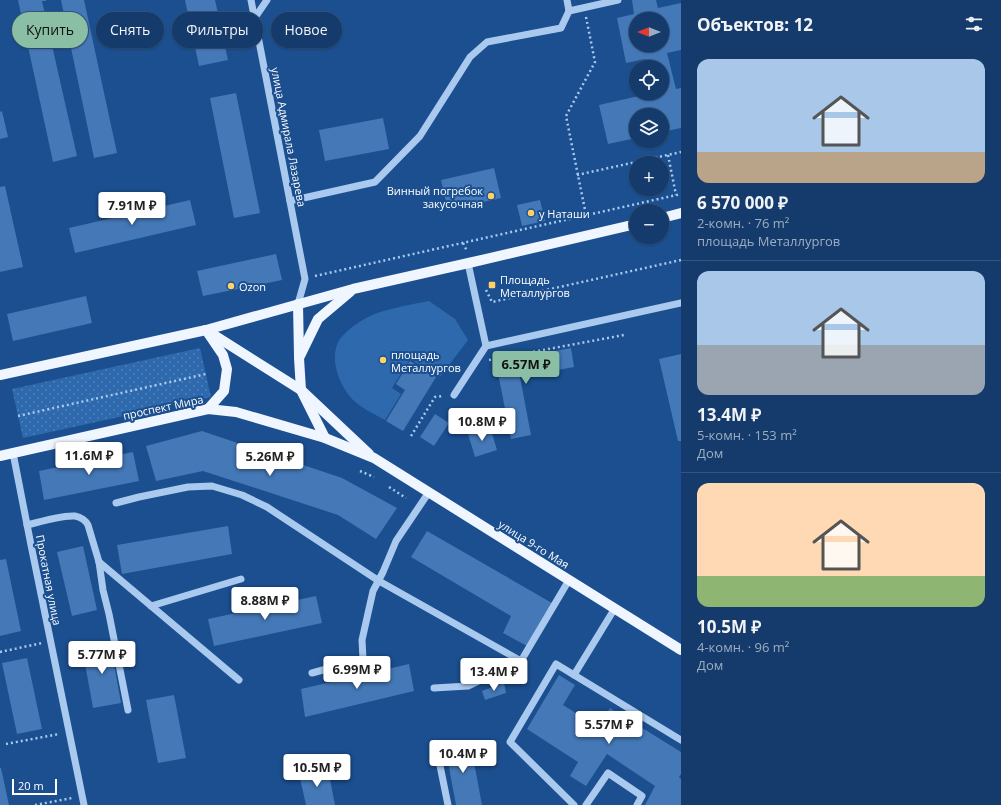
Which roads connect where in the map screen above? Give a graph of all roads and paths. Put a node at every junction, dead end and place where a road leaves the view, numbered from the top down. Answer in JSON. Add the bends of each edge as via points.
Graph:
{"nodes":[{"id":1,"x":251,"y":0,"type":"edge"},
{"id":2,"x":267,"y":0,"type":"edge"},
{"id":3,"x":567,"y":0,"type":"edge"},
{"id":4,"x":618,"y":0,"type":"edge"},
{"id":5,"x":584,"y":8,"type":"junction"},
{"id":6,"x":569,"y":11,"type":"junction"},
{"id":7,"x":253,"y":12,"type":"edge"},
{"id":8,"x":259,"y":12,"type":"edge"},
{"id":9,"x":260,"y":48,"type":"edge"},
{"id":10,"x":681,"y":152,"type":"edge"},
{"id":11,"x":668,"y":155,"type":"junction"},
{"id":12,"x":577,"y":175,"type":"junction"},
{"id":13,"x":681,"y":194,"type":"edge"},
{"id":14,"x":676,"y":195,"type":"junction"},
{"id":15,"x":290,"y":201,"type":"junction"},
{"id":16,"x":681,"y":213,"type":"edge"},
{"id":17,"x":586,"y":215,"type":"junction"},
{"id":18,"x":669,"y":216,"type":"edge"},
{"id":19,"x":629,"y":226,"type":"edge"},
{"id":20,"x":463,"y":243,"type":"junction"},
{"id":21,"x":681,"y":260,"type":"edge"},
{"id":22,"x":470,"y":263,"type":"junction"},
{"id":23,"x":305,"y":279,"type":"junction"},
{"id":24,"x":353,"y":289,"type":"junction"},
{"id":25,"x":486,"y":289,"type":"dead end"},
{"id":26,"x":681,"y":303,"type":"edge"},
{"id":27,"x":298,"y":304,"type":"junction"},
{"id":28,"x":206,"y":330,"type":"junction"},
{"id":29,"x":624,"y":335,"type":"dead end"},
{"id":30,"x":486,"y":346,"type":"junction"},
{"id":31,"x":299,"y":358,"type":"junction"},
{"id":32,"x":475,"y":363,"type":"junction"},
{"id":33,"x":0,"y":374,"type":"edge"},
{"id":34,"x":206,"y":374,"type":"dead end"},
{"id":35,"x":302,"y":390,"type":"junction"},
{"id":36,"x":454,"y":395,"type":"joint"},
{"id":37,"x":208,"y":409,"type":"junction"},
{"id":38,"x":18,"y":416,"type":"dead end"},
{"id":39,"x":411,"y":436,"type":"dead end"},
{"id":40,"x":324,"y":438,"type":"junction"},
{"id":41,"x":13,"y":453,"type":"junction"},
{"id":42,"x":0,"y":456,"type":"edge"},
{"id":43,"x":374,"y":458,"type":"junction"},
{"id":44,"x":360,"y":471,"type":"dead end"},
{"id":45,"x":374,"y":478,"type":"dead end"},
{"id":46,"x":389,"y":487,"type":"dead end"},
{"id":47,"x":428,"y":492,"type":"junction"},
{"id":48,"x":406,"y":498,"type":"dead end"},
{"id":49,"x":116,"y":503,"type":"dead end"},
{"id":50,"x":27,"y":525,"type":"junction"},
{"id":51,"x":99,"y":562,"type":"junction"},
{"id":52,"x":241,"y":580,"type":"dead end"},
{"id":53,"x":570,"y":580,"type":"junction"},
{"id":54,"x":378,"y":581,"type":"junction"},
{"id":55,"x":151,"y":606,"type":"junction"},
{"id":56,"x":615,"y":608,"type":"junction"},
{"id":57,"x":42,"y":643,"type":"dead end"},
{"id":58,"x":681,"y":650,"type":"edge"},
{"id":59,"x":0,"y":652,"type":"edge"},
{"id":60,"x":521,"y":661,"type":"junction"},
{"id":61,"x":312,"y":673,"type":"dead end"},
{"id":62,"x":574,"y":675,"type":"junction"},
{"id":63,"x":239,"y":680,"type":"dead end"},
{"id":64,"x":434,"y":688,"type":"dead end"},
{"id":65,"x":128,"y":710,"type":"dead end"},
{"id":66,"x":60,"y":734,"type":"dead end"},
{"id":67,"x":681,"y":740,"type":"edge"},
{"id":68,"x":6,"y":744,"type":"dead end"},
{"id":69,"x":436,"y":746,"type":"dead end"},
{"id":70,"x":72,"y":798,"type":"dead end"},
{"id":71,"x":35,"y":805,"type":"edge"},
{"id":72,"x":84,"y":805,"type":"edge"},
{"id":73,"x":448,"y":805,"type":"edge"},
{"id":74,"x":574,"y":805,"type":"edge"},
{"id":75,"x":586,"y":805,"type":"edge"},
{"id":76,"x":637,"y":805,"type":"edge"}],
"edges":[{"from":1,"to":7,"type":"street","name":"улица Адмирала Лазарева"},
{"from":2,"to":8,"type":"street"},
{"from":3,"to":6,"type":"street"},
{"from":4,"to":5,"type":"street"},
{"from":5,"to":6,"type":"street"},
{"from":5,"to":12,"type":"path","via":[[594,62],[566,116]]},
{"from":6,"to":15,"type":"street","via":[[561,28],[487,42],[470,57],[420,136],[375,182]]},
{"from":9,"to":15,"type":"street","name":"улица Адмирала Лазарева"},
{"from":10,"to":11,"type":"path"},
{"from":11,"to":12,"type":"path"},
{"from":11,"to":14,"type":"path"},
{"from":12,"to":17,"type":"path"},
{"from":13,"to":14,"type":"path"},
{"from":14,"to":17,"type":"path"},
{"from":15,"to":23,"type":"street","name":"улица Адмирала Лазарева"},
{"from":16,"to":18,"type":"main road"},
{"from":17,"to":20,"type":"path"},
{"from":19,"to":22,"type":"main road"},
{"from":20,"to":22,"type":"path"},
{"from":20,"to":23,"type":"path"},
{"from":21,"to":25,"type":"path","via":[[492,302]]},
{"from":22,"to":24,"type":"main road"},
{"from":22,"to":30,"type":"street"},
{"from":23,"to":27,"type":"street"},
{"from":24,"to":27,"type":"main road"},
{"from":24,"to":31,"type":"main road","via":[[318,319]]},
{"from":26,"to":30,"type":"street"},
{"from":27,"to":28,"type":"main road"},
{"from":27,"to":31,"type":"main road"},
{"from":28,"to":33,"type":"main road"},
{"from":28,"to":35,"type":"main road"},
{"from":28,"to":37,"type":"main road","via":[[223,355],[227,369],[224,392]]},
{"from":29,"to":32,"type":"path"},
{"from":30,"to":32,"type":"street"},
{"from":31,"to":35,"type":"main road"},
{"from":32,"to":36,"type":"street"},
{"from":34,"to":38,"type":"path"},
{"from":35,"to":40,"type":"main road"},
{"from":35,"to":43,"type":"main road"},
{"from":36,"to":39,"type":"path","via":[[436,397]]},
{"from":37,"to":40,"type":"main road","name":"проспект Мира","via":[[236,412]]},
{"from":37,"to":41,"type":"main road","name":"проспект Мира"},
{"from":40,"to":43,"type":"main road","name":"проспект Мира"},
{"from":41,"to":42,"type":"main road","name":"проспект Мира"},
{"from":41,"to":50,"type":"street","name":"Прокатная улица"},
{"from":43,"to":47,"type":"main road","name":"улица 9-го Мая"},
{"from":44,"to":45,"type":"path"},
{"from":46,"to":48,"type":"path"},
{"from":47,"to":53,"type":"main road","name":"улица 9-го Мая"},
{"from":47,"to":54,"type":"street","via":[[396,541]]},
{"from":49,"to":54,"type":"street","via":[[188,486],[212,486],[242,495],[267,507]]},
{"from":50,"to":51,"type":"street","via":[[76,516],[86,520]]},
{"from":50,"to":72,"type":"street","name":"Прокатная улица"},
{"from":51,"to":55,"type":"street"},
{"from":51,"to":65,"type":"street"},
{"from":52,"to":55,"type":"street"},
{"from":53,"to":56,"type":"main road","name":"улица 9-го Мая"},
{"from":53,"to":60,"type":"street"},
{"from":54,"to":60,"type":"street"},
{"from":54,"to":61,"type":"street","via":[[373,591],[362,640],[363,659]]},
{"from":55,"to":63,"type":"street"},
{"from":56,"to":58,"type":"main road","name":"улица 9-го Мая"},
{"from":56,"to":62,"type":"street"},
{"from":57,"to":59,"type":"path"},
{"from":60,"to":64,"type":"street","via":[[468,686]]},
{"from":62,"to":67,"type":"street"},
{"from":62,"to":74,"type":"street","via":[[556,664],[510,742]]},
{"from":66,"to":68,"type":"path"},
{"from":69,"to":73,"type":"street"},
{"from":70,"to":71,"type":"path"},
{"from":75,"to":76,"type":"street","via":[[608,773],[642,796]]}]}
